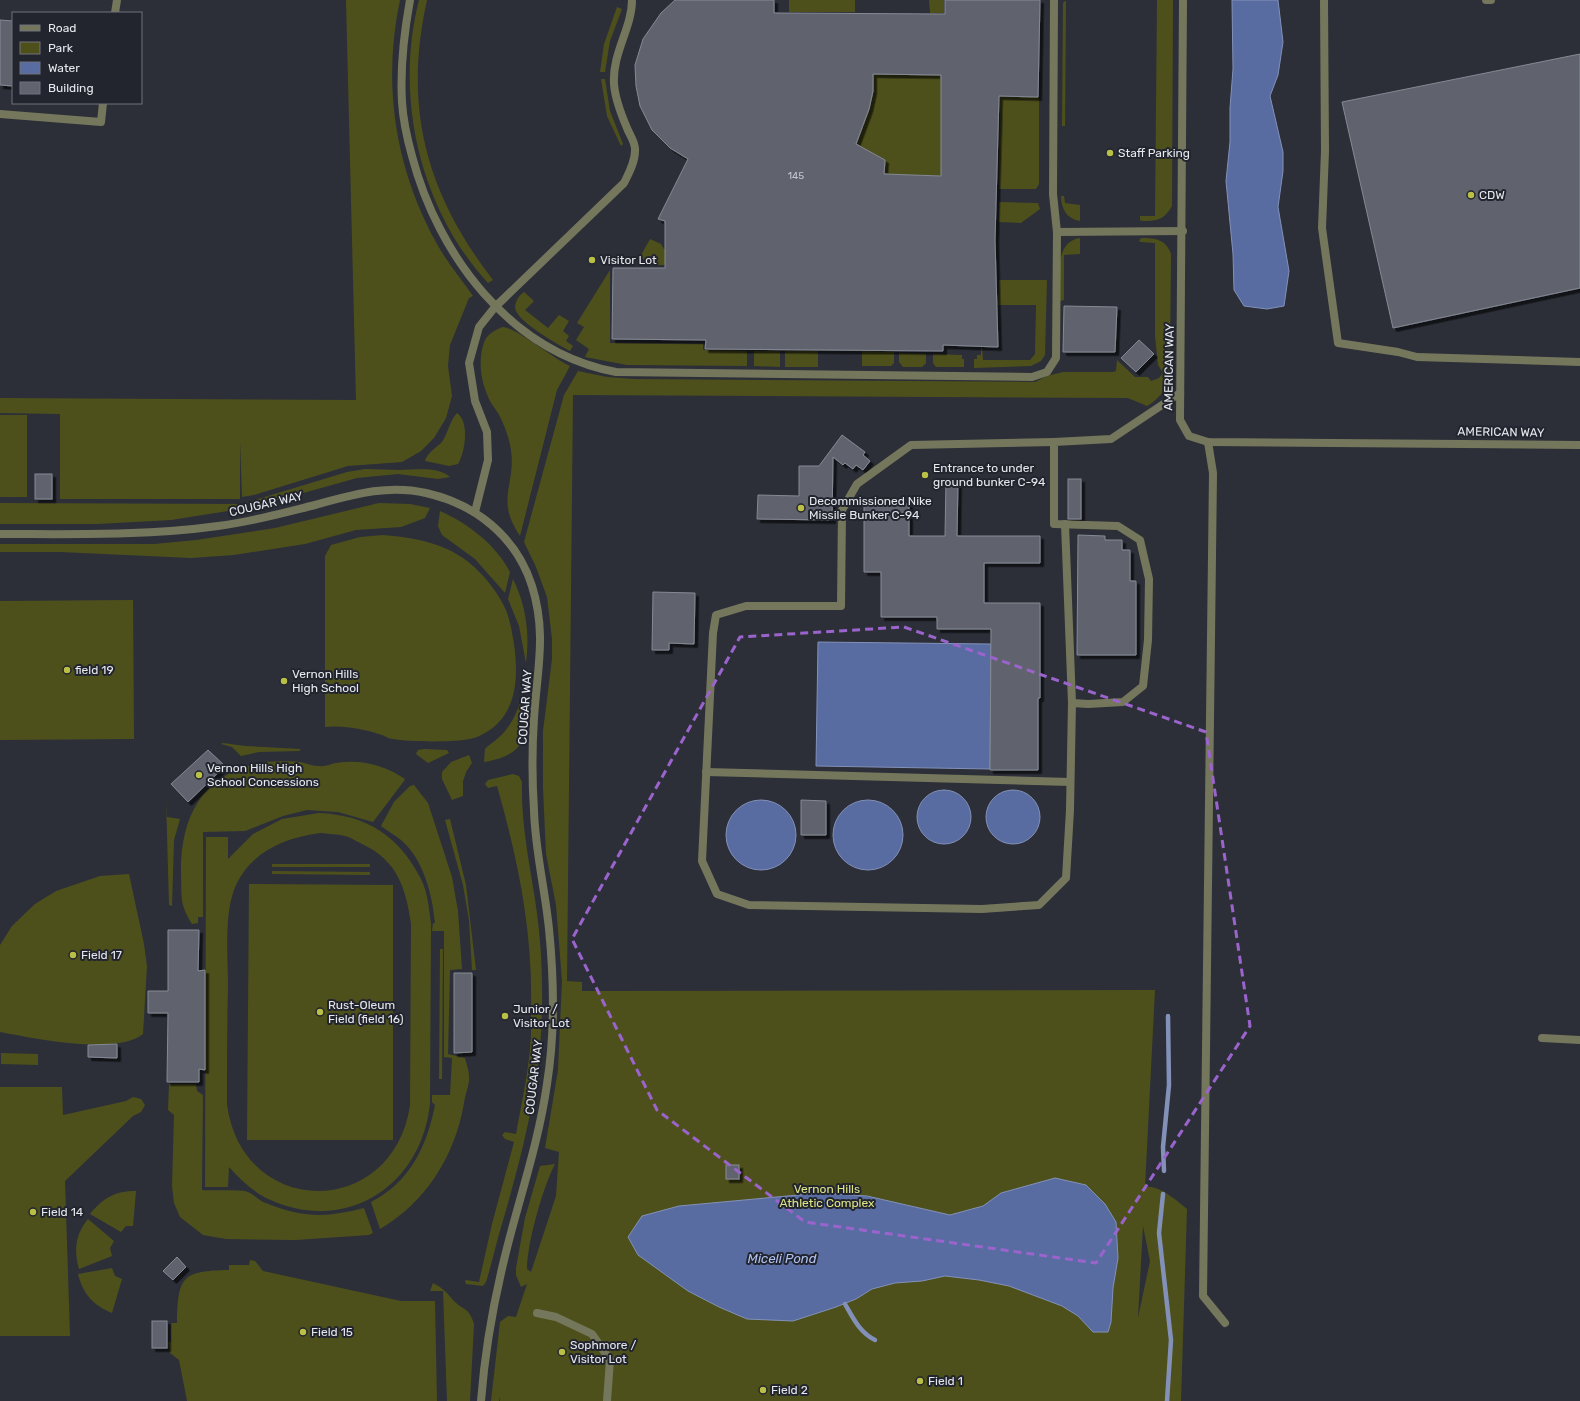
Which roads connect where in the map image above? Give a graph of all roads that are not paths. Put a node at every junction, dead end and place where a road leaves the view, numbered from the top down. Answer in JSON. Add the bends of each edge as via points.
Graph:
{"nodes":[{"id":1,"x":117,"y":0,"type":"edge"},
{"id":2,"x":410,"y":0,"type":"edge"},
{"id":3,"x":632,"y":0,"type":"edge"},
{"id":4,"x":1054,"y":0,"type":"edge"},
{"id":5,"x":1183,"y":0,"type":"edge"},
{"id":6,"x":1324,"y":0,"type":"edge"},
{"id":7,"x":1486,"y":0,"type":"edge"},
{"id":8,"x":1491,"y":0,"type":"edge"},
{"id":9,"x":115,"y":12,"type":"edge"},
{"id":10,"x":104,"y":104,"type":"edge"},
{"id":11,"x":0,"y":114,"type":"edge"},
{"id":12,"x":1183,"y":231,"type":"junction"},
{"id":13,"x":1057,"y":232,"type":"junction"},
{"id":14,"x":495,"y":307,"type":"junction"},
{"id":15,"x":1580,"y":362,"type":"edge"},
{"id":16,"x":1180,"y":393,"type":"junction"},
{"id":17,"x":1054,"y":442,"type":"junction"},
{"id":18,"x":1208,"y":442,"type":"junction"},
{"id":19,"x":1580,"y":445,"type":"edge"},
{"id":20,"x":475,"y":512,"type":"junction"},
{"id":21,"x":1065,"y":524,"type":"junction"},
{"id":22,"x":0,"y":534,"type":"edge"},
{"id":23,"x":1072,"y":703,"type":"junction"},
{"id":24,"x":706,"y":772,"type":"junction"},
{"id":25,"x":1070,"y":782,"type":"junction"},
{"id":26,"x":1542,"y":1038,"type":"dead end"},
{"id":27,"x":1580,"y":1040,"type":"edge"},
{"id":28,"x":537,"y":1313,"type":"dead end"},
{"id":29,"x":1225,"y":1323,"type":"dead end"},
{"id":30,"x":481,"y":1401,"type":"edge"},
{"id":31,"x":606,"y":1401,"type":"edge"}],
"edges":[{"from":1,"to":9,"type":"street"},
{"from":2,"to":14,"type":"street","via":[[401,72],[402,103],[418,177],[447,242]]},
{"from":3,"to":14,"type":"street","via":[[632,9],[617,51],[614,75],[618,104],[636,151],[628,176]]},
{"from":4,"to":13,"type":"street","via":[[1053,194]]},
{"from":5,"to":12,"type":"street","name":"AMERICAN WAY"},
{"from":6,"to":15,"type":"street","via":[[1325,151],[1322,228],[1338,343],[1418,357]]},
{"from":7,"to":8,"type":"street"},
{"from":10,"to":11,"type":"street","via":[[101,122]]},
{"from":12,"to":13,"type":"street"},
{"from":12,"to":16,"type":"street","name":"AMERICAN WAY"},
{"from":13,"to":14,"type":"street","via":[[1056,358],[1047,372],[1032,377],[616,372],[595,368],[566,357],[548,347]]},
{"from":14,"to":20,"type":"street","via":[[479,327],[469,362],[475,401],[486,432],[488,460]]},
{"from":16,"to":17,"type":"street","via":[[1111,439]]},
{"from":16,"to":18,"type":"street","name":"AMERICAN WAY","via":[[1180,420],[1189,436]]},
{"from":17,"to":21,"type":"street","via":[[1054,524]]},
{"from":17,"to":24,"type":"street","via":[[911,445],[857,484],[842,510],[841,606],[746,606],[716,615]]},
{"from":18,"to":19,"type":"street","name":"AMERICAN WAY"},
{"from":18,"to":29,"type":"street","via":[[1213,472],[1204,1296]]},
{"from":20,"to":22,"type":"street","name":"COUGAR WAY","via":[[443,497],[386,489],[352,494],[270,516],[191,529],[120,534]]},
{"from":20,"to":30,"type":"street","name":"COUGAR WAY","via":[[495,526],[518,556],[531,584],[539,618],[541,654],[533,720],[534,807],[535,834],[549,928],[552,981],[548,1081],[534,1152],[507,1247],[493,1309],[484,1360]]},
{"from":21,"to":23,"type":"street"},
{"from":21,"to":23,"type":"street","via":[[1118,526],[1140,540],[1149,579],[1148,640],[1143,686],[1123,702]]},
{"from":23,"to":25,"type":"street"},
{"from":24,"to":25,"type":"street"},
{"from":24,"to":25,"type":"street","via":[[702,861],[717,894],[749,905],[982,910],[1039,905],[1066,878]]},
{"from":26,"to":27,"type":"street"},
{"from":28,"to":31,"type":"street","via":[[556,1317],[592,1334],[610,1360]]}]}
